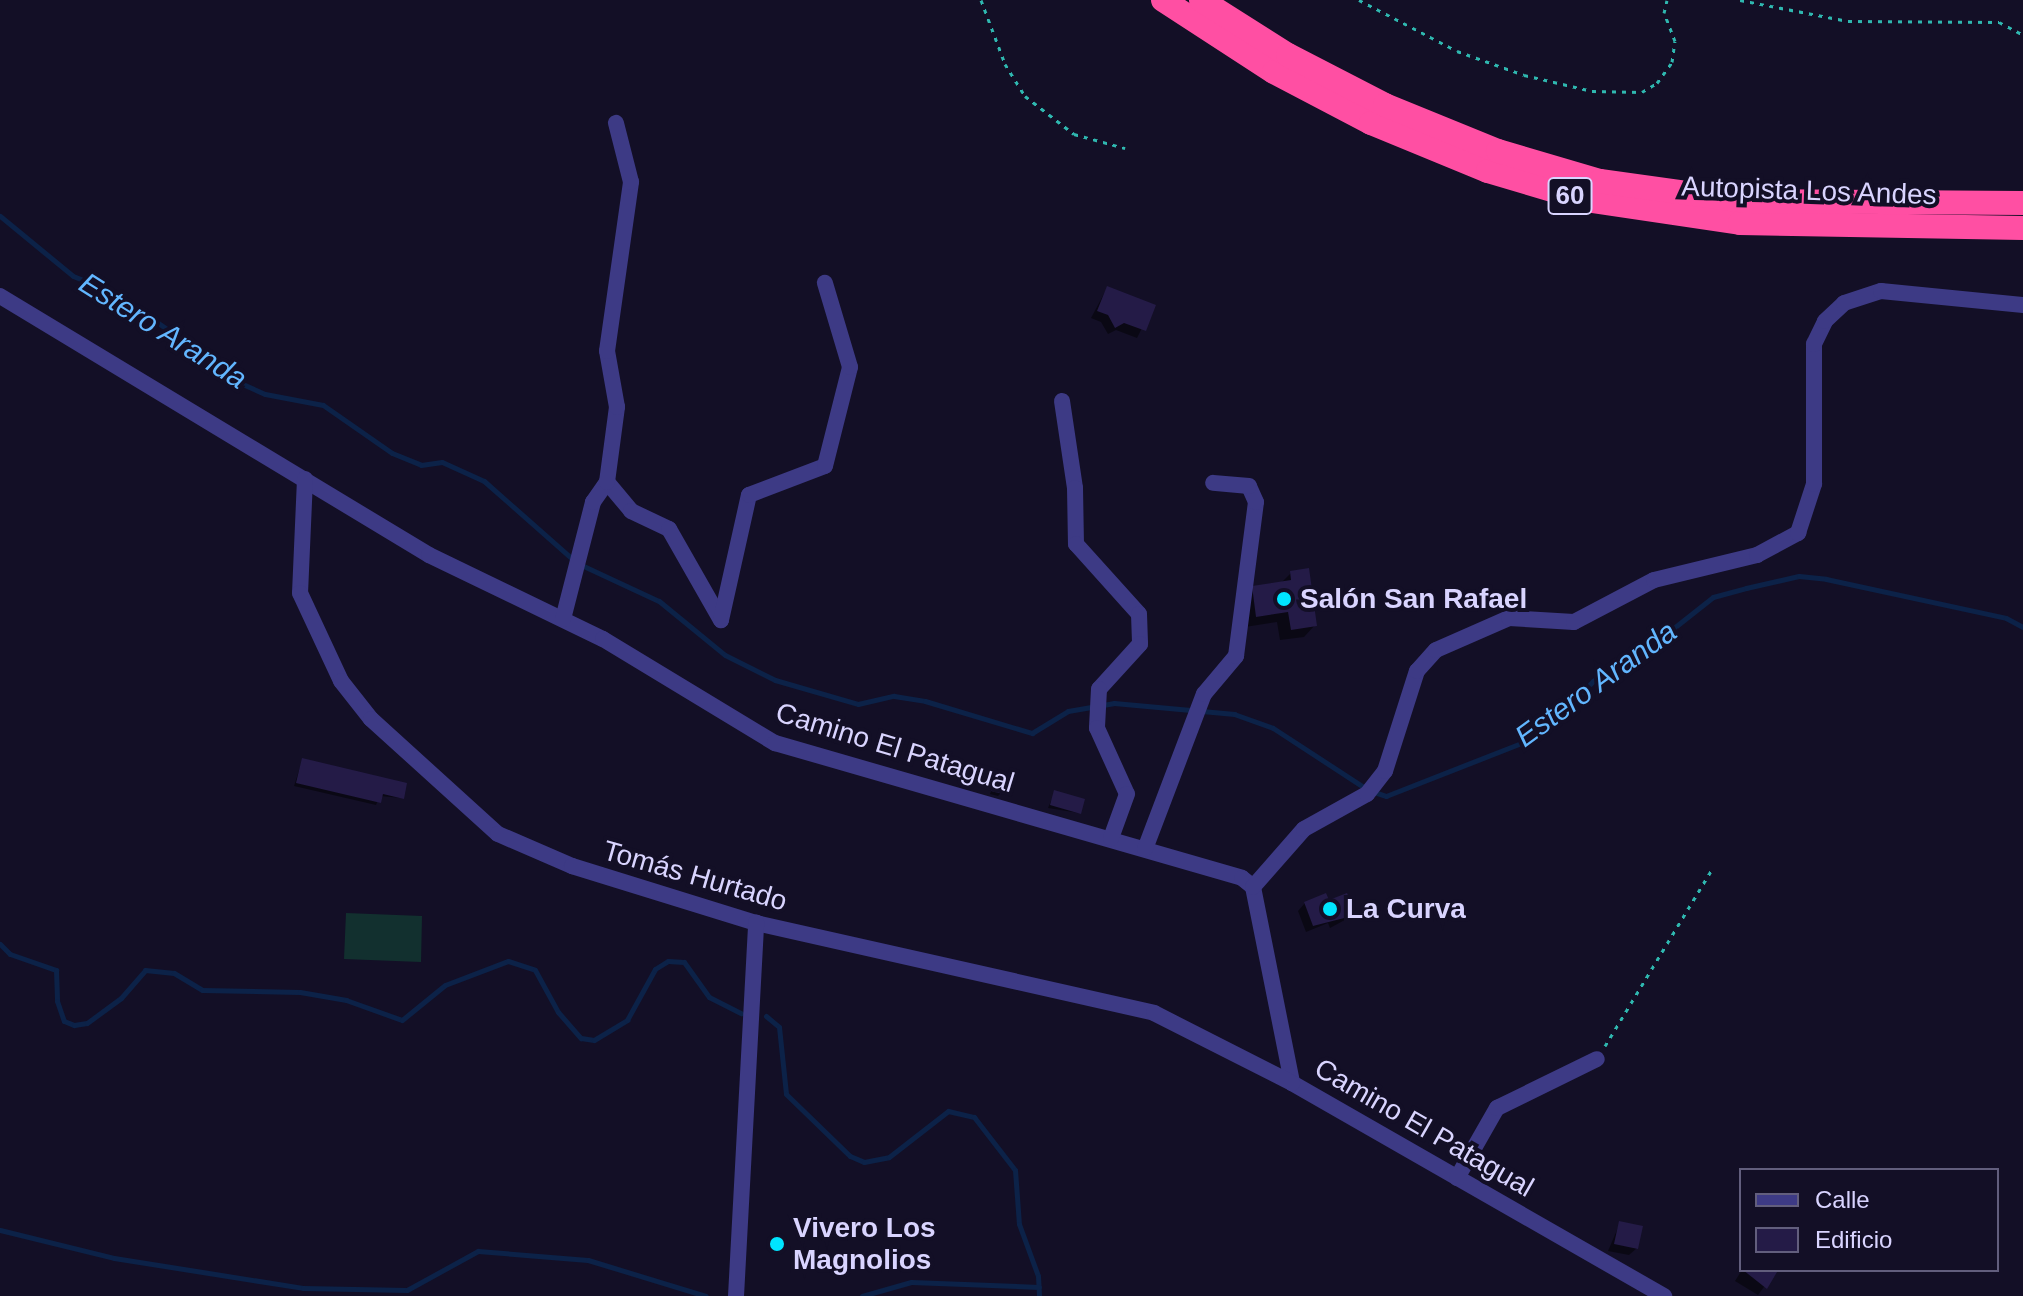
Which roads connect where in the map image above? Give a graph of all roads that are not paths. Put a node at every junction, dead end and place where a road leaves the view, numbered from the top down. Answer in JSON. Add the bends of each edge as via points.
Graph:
{"nodes":[{"id":1,"x":1163,"y":0,"type":"edge"},
{"id":2,"x":1201,"y":0,"type":"edge"},
{"id":3,"x":616,"y":123,"type":"dead end"},
{"id":4,"x":2023,"y":203,"type":"edge"},
{"id":5,"x":2023,"y":228,"type":"edge"},
{"id":6,"x":825,"y":283,"type":"dead end"},
{"id":7,"x":0,"y":296,"type":"edge"},
{"id":8,"x":2023,"y":305,"type":"edge"},
{"id":9,"x":1062,"y":401,"type":"dead end"},
{"id":10,"x":305,"y":479,"type":"junction"},
{"id":11,"x":607,"y":482,"type":"junction"},
{"id":12,"x":1213,"y":483,"type":"dead end"},
{"id":13,"x":563,"y":619,"type":"junction"},
{"id":14,"x":1111,"y":838,"type":"junction"},
{"id":15,"x":1145,"y":849,"type":"junction"},
{"id":16,"x":1253,"y":887,"type":"junction"},
{"id":17,"x":756,"y":923,"type":"junction"},
{"id":18,"x":1597,"y":1059,"type":"road end"},
{"id":19,"x":1292,"y":1083,"type":"junction"},
{"id":20,"x":1457,"y":1178,"type":"junction"},
{"id":21,"x":736,"y":1296,"type":"edge"},
{"id":22,"x":1664,"y":1296,"type":"edge"}],
"edges":[{"from":1,"to":5,"type":"highway","name":"Autopista Los Andes","number":"60","via":[[1274,72],[1371,123],[1488,171],[1585,200],[1752,224]]},
{"from":2,"to":4,"type":"highway","name":"Autopista Los Andes","number":"60","via":[[1288,55],[1398,111],[1498,151],[1600,181],[1744,201]]},
{"from":3,"to":11,"type":"street","via":[[631,182],[607,351],[617,407]]},
{"from":6,"to":11,"type":"street","via":[[850,367],[825,466],[749,495],[721,620],[669,529],[631,511]]},
{"from":7,"to":10,"type":"street","name":"Camino El Patagual"},
{"from":8,"to":16,"type":"street","via":[[1868,293],[1844,303],[1825,321],[1814,344],[1814,484],[1798,533],[1757,555],[1654,580],[1574,622],[1509,618],[1436,650],[1417,671],[1385,771],[1367,794],[1304,829]]},
{"from":9,"to":14,"type":"street","via":[[1075,488],[1076,544],[1139,614],[1140,644],[1099,689],[1097,728],[1127,794]]},
{"from":10,"to":13,"type":"street","name":"Camino El Patagual","via":[[429,555]]},
{"from":10,"to":17,"type":"street","name":"Tomás Hurtado","via":[[302,606],[341,681],[371,719],[498,834],[531,852]]},
{"from":11,"to":13,"type":"street","via":[[593,502]]},
{"from":12,"to":15,"type":"street","via":[[1249,486],[1256,502],[1236,656],[1204,694]]},
{"from":13,"to":14,"type":"street","name":"Camino El Patagual","via":[[775,743]]},
{"from":14,"to":15,"type":"street","name":"Camino El Patagual"},
{"from":15,"to":16,"type":"street","name":"Camino El Patagual","via":[[1242,878]]},
{"from":16,"to":19,"type":"street","name":"Camino El Patagual"},
{"from":17,"to":19,"type":"street","name":"Tomás Hurtado","via":[[1154,1013]]},
{"from":17,"to":21,"type":"street"},
{"from":18,"to":20,"type":"street","via":[[1497,1108]]},
{"from":19,"to":20,"type":"street","name":"Camino El Patagual"},
{"from":20,"to":22,"type":"street","name":"Camino El Patagual"}]}
